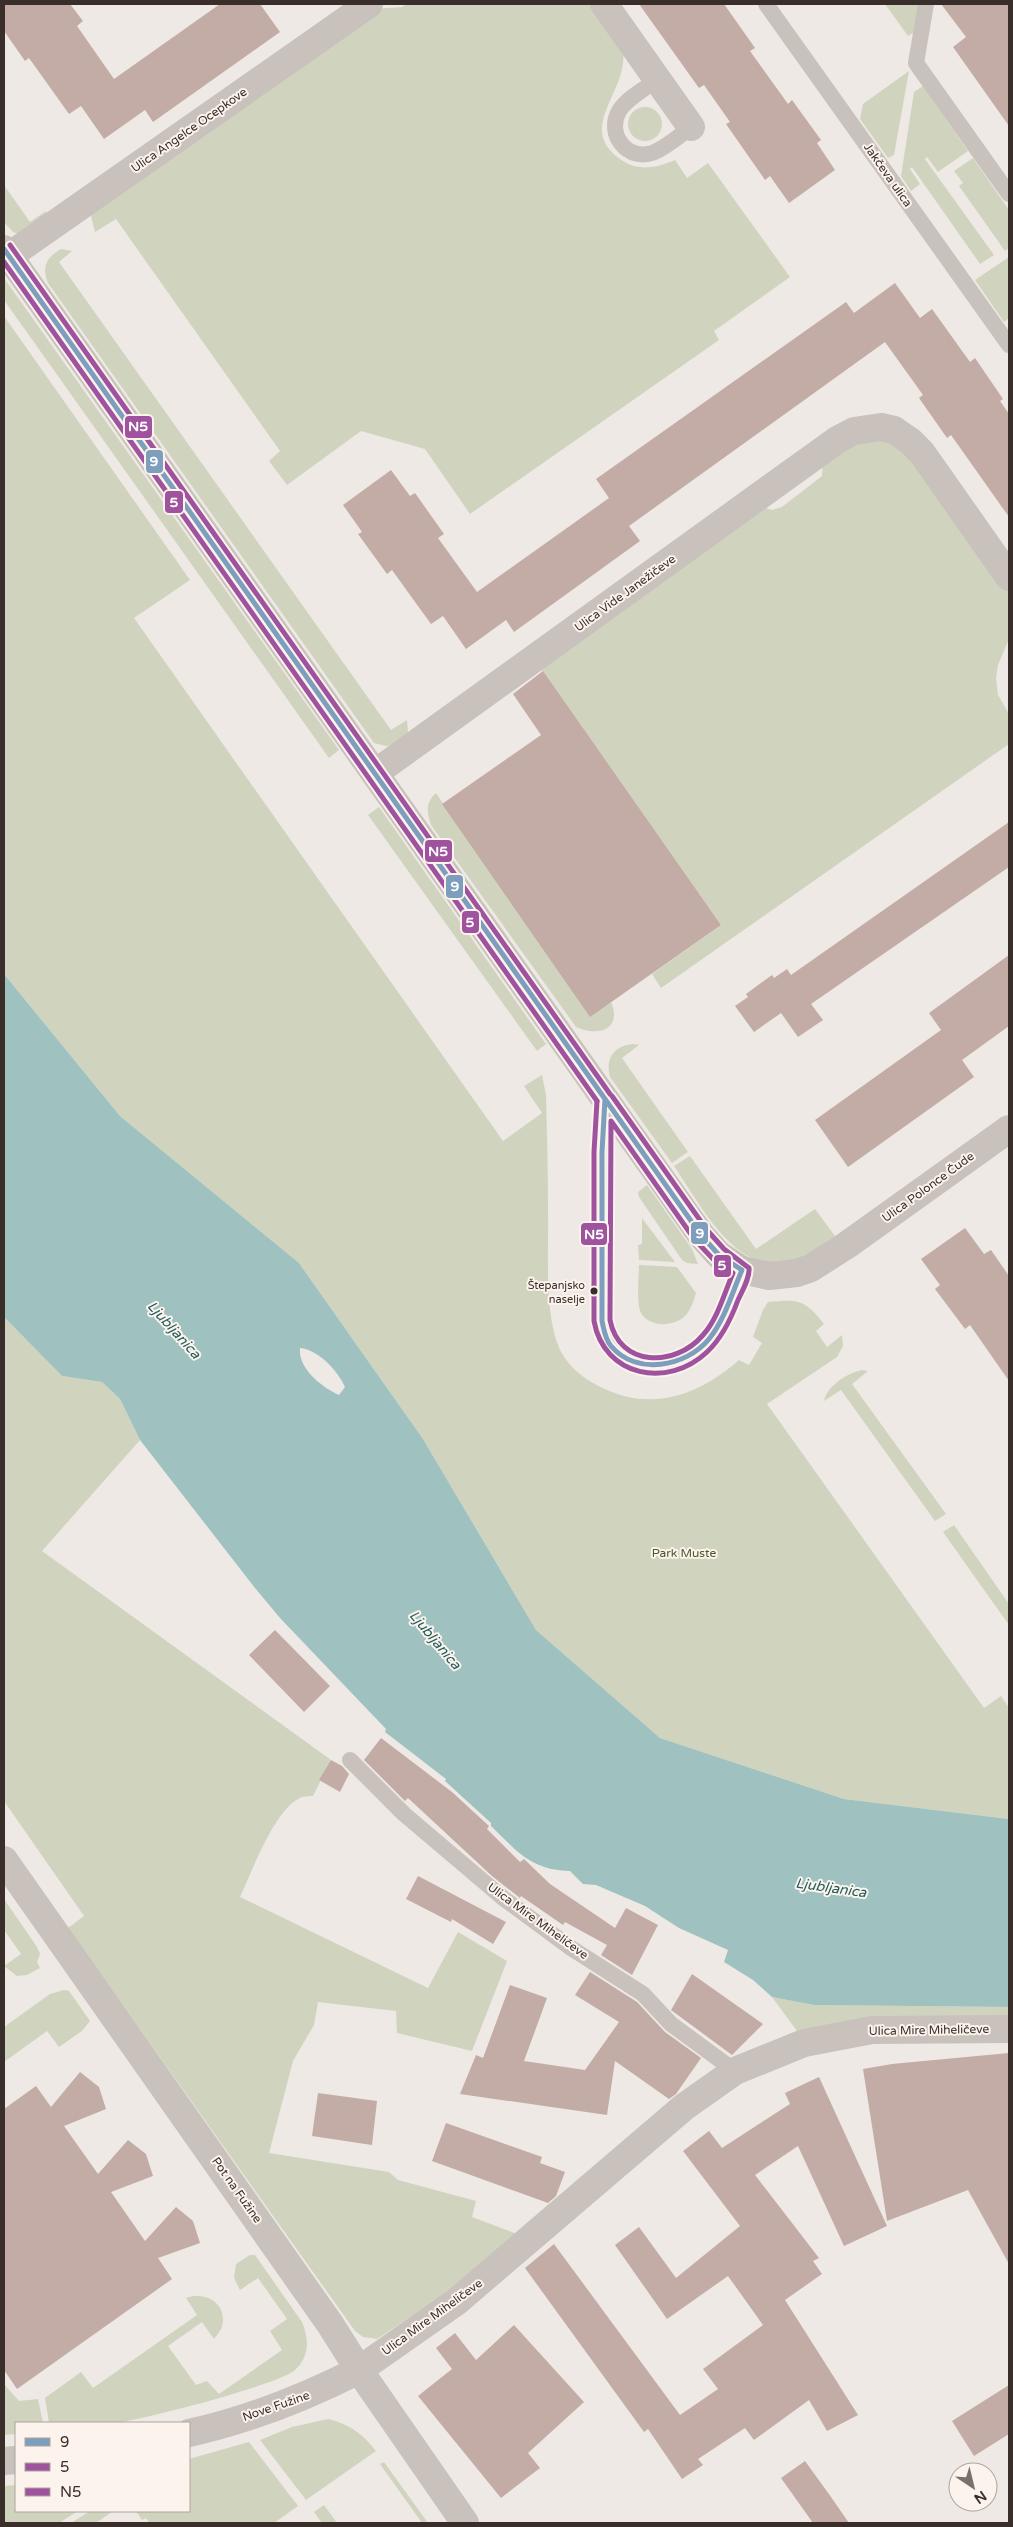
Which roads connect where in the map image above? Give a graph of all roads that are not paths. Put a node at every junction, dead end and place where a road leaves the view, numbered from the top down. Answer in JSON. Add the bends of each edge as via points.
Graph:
{"nodes":[{"id":1,"x":369,"y":4,"type":"edge"},
{"id":2,"x":604,"y":4,"type":"edge"},
{"id":3,"x":766,"y":4,"type":"edge"},
{"id":4,"x":926,"y":4,"type":"edge"},
{"id":5,"x":658,"y":79,"type":"junction"},
{"id":6,"x":691,"y":127,"type":"joint"},
{"id":7,"x":1009,"y":194,"type":"edge"},
{"id":8,"x":6,"y":252,"type":"edge"},
{"id":9,"x":1009,"y":345,"type":"edge"},
{"id":10,"x":1009,"y":577,"type":"edge"},
{"id":11,"x":374,"y":773,"type":"junction"},
{"id":12,"x":605,"y":1099,"type":"junction"},
{"id":13,"x":1009,"y":1129,"type":"edge"},
{"id":14,"x":742,"y":1270,"type":"junction"},
{"id":15,"x":350,"y":1760,"type":"dead end"},
{"id":16,"x":4,"y":1860,"type":"edge"},
{"id":17,"x":1009,"y":2029,"type":"edge"},
{"id":18,"x":735,"y":2071,"type":"junction"},
{"id":19,"x":359,"y":2370,"type":"junction"},
{"id":20,"x":190,"y":2433,"type":"edge"},
{"id":21,"x":465,"y":2523,"type":"edge"}],
"edges":[{"from":1,"to":8,"type":"street","name":"Ulica Angelce Ocepkove"},
{"from":2,"to":5,"type":"street"},
{"from":3,"to":9,"type":"lane","name":"Jakčeva ulica"},
{"from":4,"to":7,"type":"lane","via":[[916,63]]},
{"from":5,"to":6,"type":"street"},
{"from":5,"to":6,"type":"lane","via":[[619,110],[615,130],[621,146],[640,155],[653,152]]},
{"from":8,"to":11,"type":"street"},
{"from":10,"to":11,"type":"street","name":"Ulica Vide Janežičeve","via":[[922,453],[902,436],[881,426],[854,431],[837,440]]},
{"from":11,"to":12,"type":"street"},
{"from":12,"to":14,"type":"street","via":[[701,1235],[719,1255]]},
{"from":12,"to":14,"type":"lane","via":[[602,1321],[611,1347],[634,1362],[653,1365],[672,1364],[688,1356],[701,1348],[712,1335]]},
{"from":13,"to":14,"type":"street","name":"Ulica Polonce Čude","via":[[810,1268],[770,1276]]},
{"from":15,"to":18,"type":"lane","name":"Ulica Mire Miheličeve","via":[[404,1814],[503,1898],[643,1994],[671,2024]]},
{"from":16,"to":19,"type":"street","name":"Pot na Fužine","via":[[325,2316]]},
{"from":17,"to":18,"type":"street","name":"Ulica Mire Miheličeve","via":[[872,2030],[804,2043]]},
{"from":18,"to":19,"type":"street","name":"Ulica Mire Miheličeve","via":[[684,2106],[456,2302]]},
{"from":19,"to":20,"type":"street","name":"Nove Fužine","via":[[278,2406]]},
{"from":19,"to":21,"type":"street","name":"Pot na Fužine"}]}
